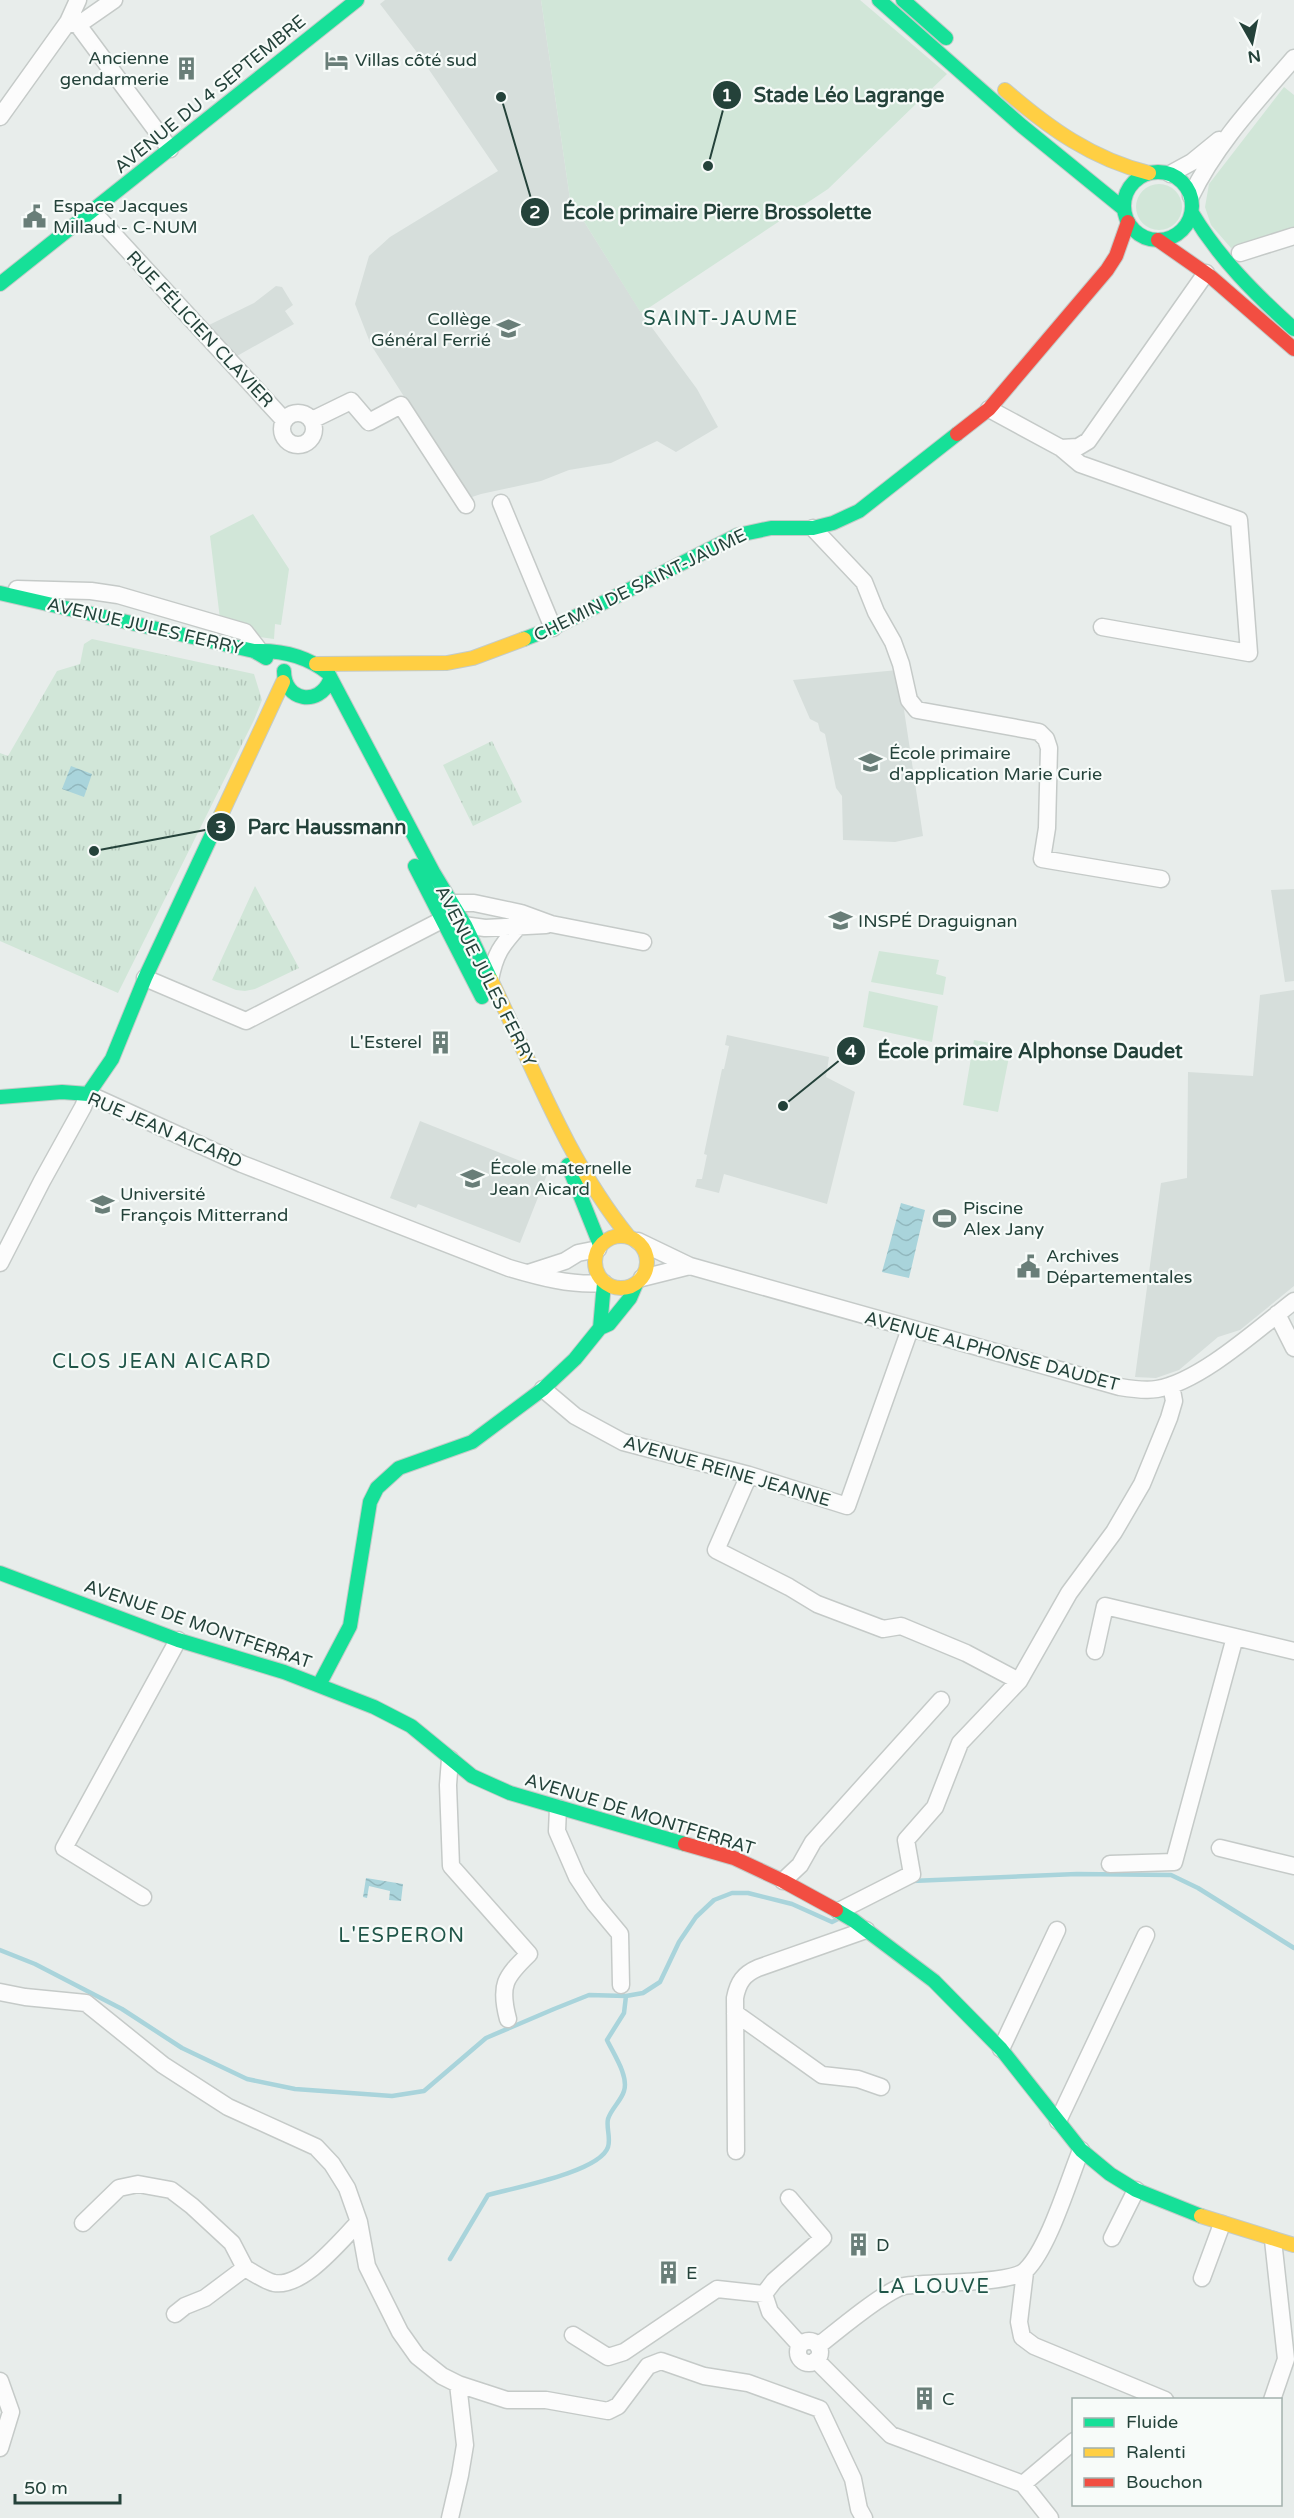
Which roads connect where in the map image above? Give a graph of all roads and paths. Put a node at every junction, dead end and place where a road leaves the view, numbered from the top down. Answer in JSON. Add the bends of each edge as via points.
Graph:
{"nodes":[{"id":1,"x":78,"y":0,"type":"edge"},
{"id":2,"x":114,"y":0,"type":"edge"},
{"id":3,"x":357,"y":0,"type":"edge"},
{"id":4,"x":879,"y":0,"type":"edge"},
{"id":5,"x":903,"y":0,"type":"edge"},
{"id":6,"x":73,"y":24,"type":"junction"},
{"id":7,"x":960,"y":51,"type":"dead end"},
{"id":8,"x":1294,"y":58,"type":"edge"},
{"id":9,"x":993,"y":80,"type":"dead end"},
{"id":10,"x":0,"y":117,"type":"edge"},
{"id":11,"x":1236,"y":126,"type":"junction"},
{"id":12,"x":170,"y":149,"type":"junction"},
{"id":13,"x":1149,"y":173,"type":"junction"},
{"id":14,"x":1170,"y":174,"type":"junction"},
{"id":15,"x":1191,"y":196,"type":"junction"},
{"id":16,"x":92,"y":211,"type":"junction"},
{"id":17,"x":1192,"y":213,"type":"junction"},
{"id":18,"x":1126,"y":215,"type":"junction"},
{"id":19,"x":1294,"y":236,"type":"edge"},
{"id":20,"x":1146,"y":245,"type":"junction"},
{"id":21,"x":1240,"y":253,"type":"dead end"},
{"id":22,"x":1107,"y":270,"type":"junction"},
{"id":23,"x":1206,"y":273,"type":"junction"},
{"id":24,"x":0,"y":284,"type":"edge"},
{"id":25,"x":1294,"y":329,"type":"edge"},
{"id":26,"x":1294,"y":349,"type":"edge"},
{"id":27,"x":989,"y":409,"type":"junction"},
{"id":28,"x":284,"y":420,"type":"junction"},
{"id":29,"x":312,"y":420,"type":"junction"},
{"id":30,"x":1061,"y":448,"type":"junction"},
{"id":31,"x":501,"y":503,"type":"dead end"},
{"id":32,"x":466,"y":505,"type":"dead end"},
{"id":33,"x":813,"y":528,"type":"junction"},
{"id":34,"x":0,"y":585,"type":"edge"},
{"id":35,"x":0,"y":594,"type":"edge"},
{"id":36,"x":1102,"y":627,"type":"dead end"},
{"id":37,"x":553,"y":628,"type":"junction"},
{"id":38,"x":257,"y":651,"type":"junction"},
{"id":39,"x":296,"y":658,"type":"junction"},
{"id":40,"x":372,"y":663,"type":"junction"},
{"id":41,"x":316,"y":664,"type":"junction"},
{"id":42,"x":345,"y":674,"type":"junction"},
{"id":43,"x":283,"y":677,"type":"junction"},
{"id":44,"x":330,"y":680,"type":"junction"},
{"id":45,"x":322,"y":694,"type":"junction"},
{"id":46,"x":298,"y":696,"type":"junction"},
{"id":47,"x":351,"y":717,"type":"junction"},
{"id":48,"x":256,"y":742,"type":"junction"},
{"id":49,"x":1161,"y":879,"type":"dead end"},
{"id":50,"x":451,"y":903,"type":"junction"},
{"id":51,"x":440,"y":921,"type":"junction"},
{"id":52,"x":551,"y":924,"type":"junction"},
{"id":53,"x":465,"y":925,"type":"junction"},
{"id":54,"x":518,"y":927,"type":"junction"},
{"id":55,"x":643,"y":942,"type":"dead end"},
{"id":56,"x":145,"y":978,"type":"junction"},
{"id":57,"x":490,"y":980,"type":"junction"},
{"id":58,"x":490,"y":1014,"type":"dead end"},
{"id":59,"x":503,"y":1039,"type":"dead end"},
{"id":60,"x":88,"y":1094,"type":"junction"},
{"id":61,"x":0,"y":1097,"type":"edge"},
{"id":62,"x":590,"y":1224,"type":"junction"},
{"id":63,"x":633,"y":1239,"type":"junction"},
{"id":64,"x":599,"y":1247,"type":"junction"},
{"id":65,"x":578,"y":1253,"type":"junction"},
{"id":66,"x":0,"y":1263,"type":"edge"},
{"id":67,"x":690,"y":1266,"type":"junction"},
{"id":68,"x":527,"y":1274,"type":"junction"},
{"id":69,"x":639,"y":1281,"type":"junction"},
{"id":70,"x":604,"y":1283,"type":"junction"},
{"id":71,"x":1294,"y":1302,"type":"edge"},
{"id":72,"x":1277,"y":1314,"type":"junction"},
{"id":73,"x":600,"y":1328,"type":"junction"},
{"id":74,"x":910,"y":1329,"type":"junction"},
{"id":75,"x":1294,"y":1348,"type":"edge"},
{"id":76,"x":1171,"y":1385,"type":"junction"},
{"id":77,"x":543,"y":1389,"type":"junction"},
{"id":78,"x":749,"y":1475,"type":"junction"},
{"id":79,"x":0,"y":1573,"type":"edge"},
{"id":80,"x":1235,"y":1637,"type":"junction"},
{"id":81,"x":178,"y":1640,"type":"junction"},
{"id":82,"x":1095,"y":1651,"type":"dead end"},
{"id":83,"x":1294,"y":1651,"type":"edge"},
{"id":84,"x":1019,"y":1681,"type":"junction"},
{"id":85,"x":319,"y":1685,"type":"junction"},
{"id":86,"x":941,"y":1700,"type":"dead end"},
{"id":87,"x":450,"y":1759,"type":"junction"},
{"id":88,"x":558,"y":1808,"type":"junction"},
{"id":89,"x":1220,"y":1848,"type":"dead end"},
{"id":90,"x":1110,"y":1863,"type":"dead end"},
{"id":91,"x":1294,"y":1866,"type":"edge"},
{"id":92,"x":783,"y":1881,"type":"junction"},
{"id":93,"x":143,"y":1897,"type":"dead end"},
{"id":94,"x":849,"y":1918,"type":"junction"},
{"id":95,"x":1057,"y":1930,"type":"dead end"},
{"id":96,"x":1146,"y":1935,"type":"dead end"},
{"id":97,"x":621,"y":1985,"type":"dead end"},
{"id":98,"x":0,"y":1992,"type":"edge"},
{"id":99,"x":735,"y":2013,"type":"junction"},
{"id":100,"x":508,"y":2019,"type":"dead end"},
{"id":101,"x":1001,"y":2049,"type":"junction"},
{"id":102,"x":880,"y":2087,"type":"dead end"},
{"id":103,"x":1058,"y":2121,"type":"junction"},
{"id":104,"x":1082,"y":2150,"type":"junction"},
{"id":105,"x":736,"y":2151,"type":"dead end"},
{"id":106,"x":1136,"y":2190,"type":"junction"},
{"id":107,"x":789,"y":2198,"type":"dead end"},
{"id":108,"x":359,"y":2222,"type":"junction"},
{"id":109,"x":82,"y":2223,"type":"dead end"},
{"id":110,"x":1222,"y":2224,"type":"junction"},
{"id":111,"x":1112,"y":2238,"type":"dead end"},
{"id":112,"x":1273,"y":2240,"type":"junction"},
{"id":113,"x":1294,"y":2245,"type":"edge"},
{"id":114,"x":245,"y":2268,"type":"junction"},
{"id":115,"x":1024,"y":2272,"type":"junction"},
{"id":116,"x":1202,"y":2278,"type":"dead end"},
{"id":117,"x":764,"y":2294,"type":"junction"},
{"id":118,"x":175,"y":2314,"type":"dead end"},
{"id":119,"x":1288,"y":2325,"type":"edge"},
{"id":120,"x":573,"y":2336,"type":"dead end"},
{"id":121,"x":817,"y":2353,"type":"junction"},
{"id":122,"x":0,"y":2381,"type":"edge"},
{"id":123,"x":458,"y":2384,"type":"junction"},
{"id":124,"x":1160,"y":2398,"type":"edge"},
{"id":125,"x":1273,"y":2398,"type":"edge"},
{"id":126,"x":1072,"y":2443,"type":"edge"},
{"id":127,"x":0,"y":2448,"type":"edge"},
{"id":128,"x":1023,"y":2484,"type":"junction"},
{"id":129,"x":450,"y":2518,"type":"edge"},
{"id":130,"x":864,"y":2518,"type":"edge"},
{"id":131,"x":1050,"y":2518,"type":"edge"}],
"edges":[{"from":1,"to":6,"type":"street"},
{"from":2,"to":6,"type":"street"},
{"from":3,"to":12,"type":"street","name":"AVENUE DU 4 SEPTEMBRE"},
{"from":4,"to":18,"type":"street"},
{"from":5,"to":7,"type":"street"},
{"from":6,"to":10,"type":"street"},
{"from":6,"to":12,"type":"street"},
{"from":8,"to":11,"type":"street"},
{"from":9,"to":13,"type":"street","via":[[1076,145],[1109,163]]},
{"from":11,"to":14,"type":"street","via":[[1192,162]]},
{"from":11,"to":15,"type":"street"},
{"from":12,"to":16,"type":"street","name":"AVENUE DU 4 SEPTEMBRE"},
{"from":13,"to":14,"type":"street"},
{"from":13,"to":18,"type":"street","via":[[1130,186],[1125,197]]},
{"from":14,"to":15,"type":"street","via":[[1180,179]]},
{"from":15,"to":17,"type":"street"},
{"from":16,"to":24,"type":"street","name":"AVENUE DU 4 SEPTEMBRE"},
{"from":16,"to":28,"type":"street","name":"RUE FÉLICIEN CLAVIER"},
{"from":17,"to":20,"type":"street","via":[[1180,233]]},
{"from":17,"to":25,"type":"street","via":[[1212,245]]},
{"from":18,"to":20,"type":"street"},
{"from":18,"to":22,"type":"street","via":[[1116,256]]},
{"from":19,"to":21,"type":"street"},
{"from":20,"to":22,"type":"street"},
{"from":20,"to":23,"type":"street","via":[[1179,252]]},
{"from":22,"to":27,"type":"street","name":"CHEMIN DE SAINT-JAUME"},
{"from":23,"to":26,"type":"street"},
{"from":23,"to":30,"type":"street","via":[[1088,441],[1078,447]]},
{"from":27,"to":30,"type":"street"},
{"from":27,"to":33,"type":"street","name":"CHEMIN DE SAINT-JAUME","via":[[860,511]]},
{"from":28,"to":29,"type":"street","name":"RUE FÉLICIEN CLAVIER","via":[[298,413]]},
{"from":28,"to":29,"type":"street","name":"RUE FÉLICIEN CLAVIER","via":[[281,430],[285,440],[294,446],[305,444],[313,436]]},
{"from":29,"to":32,"type":"street","name":"RUE FÉLICIEN CLAVIER","via":[[351,401],[369,422],[401,405]]},
{"from":30,"to":36,"type":"street","via":[[1080,464],[1239,520],[1249,652]]},
{"from":31,"to":37,"type":"street"},
{"from":33,"to":37,"type":"street","name":"CHEMIN DE SAINT-JAUME","via":[[771,528],[738,535]]},
{"from":33,"to":49,"type":"street","via":[[864,582],[894,642],[909,700],[917,710],[1039,732],[1046,740],[1047,828],[1042,859]]},
{"from":34,"to":38,"type":"street","via":[[118,596],[245,632]]},
{"from":35,"to":38,"type":"street","name":"AVENUE JULES FERRY"},
{"from":37,"to":40,"type":"street","name":"CHEMIN DE SAINT-JAUME","via":[[473,658],[447,663]]},
{"from":38,"to":39,"type":"street","via":[[281,652]]},
{"from":38,"to":43,"type":"street","name":"AVENUE JULES FERRY"},
{"from":39,"to":41,"type":"street"},
{"from":39,"to":43,"type":"street","via":[[290,660]]},
{"from":40,"to":41,"type":"street","name":"CHEMIN DE SAINT-JAUME"},
{"from":40,"to":42,"type":"street","name":"CHEMIN DE SAINT-JAUME"},
{"from":41,"to":44,"type":"street","via":[[328,673]]},
{"from":42,"to":44,"type":"street","name":"CHEMIN DE SAINT-JAUME"},
{"from":42,"to":47,"type":"street"},
{"from":43,"to":46,"type":"street","via":[[290,692]]},
{"from":43,"to":48,"type":"street"},
{"from":44,"to":45,"type":"street"},
{"from":44,"to":47,"type":"street","name":"AVENUE JULES FERRY"},
{"from":45,"to":46,"type":"street"},
{"from":45,"to":51,"type":"street","name":"AVENUE JULES FERRY","via":[[351,734]]},
{"from":46,"to":48,"type":"street"},
{"from":47,"to":50,"type":"street","name":"AVENUE JULES FERRY"},
{"from":48,"to":56,"type":"street"},
{"from":50,"to":51,"type":"street"},
{"from":50,"to":52,"type":"street","via":[[474,903]]},
{"from":50,"to":53,"type":"street","name":"AVENUE JULES FERRY"},
{"from":51,"to":53,"type":"street"},
{"from":51,"to":56,"type":"street","via":[[246,1021]]},
{"from":51,"to":58,"type":"street","name":"AVENUE JULES FERRY"},
{"from":52,"to":54,"type":"street"},
{"from":52,"to":55,"type":"street"},
{"from":53,"to":54,"type":"street"},
{"from":53,"to":57,"type":"street","name":"AVENUE JULES FERRY"},
{"from":54,"to":57,"type":"street","via":[[495,956]]},
{"from":56,"to":60,"type":"street","via":[[111,1059]]},
{"from":57,"to":63,"type":"street","name":"AVENUE JULES FERRY","via":[[581,1169],[611,1215]]},
{"from":59,"to":62,"type":"street","name":"AVENUE JULES FERRY","via":[[568,1167]]},
{"from":60,"to":61,"type":"street","name":"RUE JEAN AICARD"},
{"from":60,"to":66,"type":"street"},
{"from":60,"to":68,"type":"street","name":"RUE JEAN AICARD","via":[[242,1164]]},
{"from":62,"to":64,"type":"street","name":"AVENUE JULES FERRY"},
{"from":62,"to":65,"type":"street"},
{"from":63,"to":64,"type":"street","via":[[609,1238]]},
{"from":63,"to":67,"type":"street","name":"AVENUE ALPHONSE DAUDET"},
{"from":63,"to":69,"type":"street","via":[[645,1249],[648,1259]]},
{"from":64,"to":65,"type":"street"},
{"from":64,"to":70,"type":"street","via":[[595,1267]]},
{"from":65,"to":68,"type":"street"},
{"from":67,"to":69,"type":"street"},
{"from":67,"to":74,"type":"street","name":"AVENUE ALPHONSE DAUDET"},
{"from":68,"to":70,"type":"street","name":"RUE JEAN AICARD","via":[[576,1283]]},
{"from":69,"to":70,"type":"street","via":[[620,1288]]},
{"from":69,"to":73,"type":"street","via":[[609,1324]]},
{"from":70,"to":73,"type":"street"},
{"from":71,"to":72,"type":"street","name":"AVENUE ALPHONSE DAUDET"},
{"from":72,"to":75,"type":"street"},
{"from":72,"to":76,"type":"street","name":"AVENUE ALPHONSE DAUDET","via":[[1209,1365]]},
{"from":73,"to":77,"type":"street"},
{"from":74,"to":76,"type":"street","name":"AVENUE ALPHONSE DAUDET","via":[[1120,1387],[1156,1389]]},
{"from":74,"to":78,"type":"street","name":"AVENUE REINE JEANNE","via":[[847,1506]]},
{"from":76,"to":84,"type":"street","via":[[1174,1401],[1142,1484],[1114,1532],[1069,1593]]},
{"from":77,"to":78,"type":"street","name":"AVENUE REINE JEANNE","via":[[575,1416],[622,1442]]},
{"from":77,"to":85,"type":"street","via":[[472,1442],[399,1468],[377,1488],[370,1502],[350,1626]]},
{"from":78,"to":84,"type":"street","via":[[716,1550],[818,1604],[883,1629],[901,1626]]},
{"from":79,"to":81,"type":"street","name":"AVENUE DE MONTFERRAT"},
{"from":80,"to":82,"type":"street","via":[[1105,1606]]},
{"from":80,"to":83,"type":"street"},
{"from":80,"to":90,"type":"street","via":[[1174,1862]]},
{"from":81,"to":85,"type":"street","name":"AVENUE DE MONTFERRAT"},
{"from":81,"to":93,"type":"street","via":[[64,1848]]},
{"from":84,"to":94,"type":"street","via":[[960,1743],[935,1807],[906,1840],[912,1874]]},
{"from":85,"to":87,"type":"street","name":"AVENUE DE MONTFERRAT","via":[[411,1726]]},
{"from":86,"to":92,"type":"street","via":[[813,1842],[800,1865]]},
{"from":87,"to":88,"type":"street","name":"AVENUE DE MONTFERRAT","via":[[479,1779]]},
{"from":87,"to":100,"type":"street","via":[[451,1866],[529,1954],[508,1974],[503,2000]]},
{"from":88,"to":92,"type":"street","name":"AVENUE DE MONTFERRAT","via":[[734,1858]]},
{"from":88,"to":97,"type":"street","via":[[557,1831],[578,1877],[620,1934]]},
{"from":89,"to":91,"type":"street"},
{"from":92,"to":94,"type":"street","name":"AVENUE DE MONTFERRAT"},
{"from":94,"to":99,"type":"street","via":[[742,1977]]},
{"from":94,"to":101,"type":"street","name":"AVENUE DE MONTFERRAT","via":[[934,1981]]},
{"from":95,"to":101,"type":"street"},
{"from":96,"to":103,"type":"street"},
{"from":98,"to":108,"type":"street","via":[[86,2003],[163,2065],[228,2107],[316,2148],[347,2188]]},
{"from":99,"to":102,"type":"street","via":[[822,2075],[858,2079]]},
{"from":99,"to":105,"type":"street"},
{"from":101,"to":103,"type":"street","name":"AVENUE DE MONTFERRAT"},
{"from":103,"to":104,"type":"street","name":"AVENUE DE MONTFERRAT"},
{"from":104,"to":106,"type":"street","name":"AVENUE DE MONTFERRAT"},
{"from":104,"to":115,"type":"street","via":[[1042,2247]]},
{"from":106,"to":110,"type":"street","name":"AVENUE DE MONTFERRAT"},
{"from":106,"to":111,"type":"street"},
{"from":107,"to":117,"type":"street","via":[[823,2238]]},
{"from":108,"to":114,"type":"street","via":[[304,2275],[291,2281],[275,2283]]},
{"from":108,"to":123,"type":"street","via":[[367,2266],[400,2332],[417,2356]]},
{"from":109,"to":114,"type":"street","via":[[119,2188],[138,2184],[171,2190],[232,2243]]},
{"from":110,"to":112,"type":"street","name":"AVENUE DE MONTFERRAT"},
{"from":110,"to":116,"type":"street"},
{"from":112,"to":113,"type":"street","name":"AVENUE DE MONTFERRAT"},
{"from":112,"to":119,"type":"street"},
{"from":114,"to":118,"type":"street","via":[[205,2298]]},
{"from":115,"to":121,"type":"street","via":[[1000,2279],[903,2287],[861,2313]]},
{"from":115,"to":124,"type":"street","via":[[1019,2322],[1022,2337],[1034,2346]]},
{"from":117,"to":120,"type":"street","via":[[717,2289],[624,2352],[608,2357]]},
{"from":117,"to":121,"type":"street","via":[[770,2312],[800,2346],[808,2341]]},
{"from":119,"to":125,"type":"street","via":[[1286,2359]]},
{"from":121,"to":128,"type":"street","via":[[891,2434]]},
{"from":122,"to":127,"type":"street","via":[[11,2412]]},
{"from":123,"to":129,"type":"street","via":[[465,2445]]},
{"from":123,"to":130,"type":"street","via":[[507,2400],[546,2400],[608,2411],[618,2406],[648,2366],[661,2361],[704,2376],[748,2383],[820,2409],[853,2479]]},
{"from":126,"to":128,"type":"street"},
{"from":128,"to":131,"type":"street"}]}
